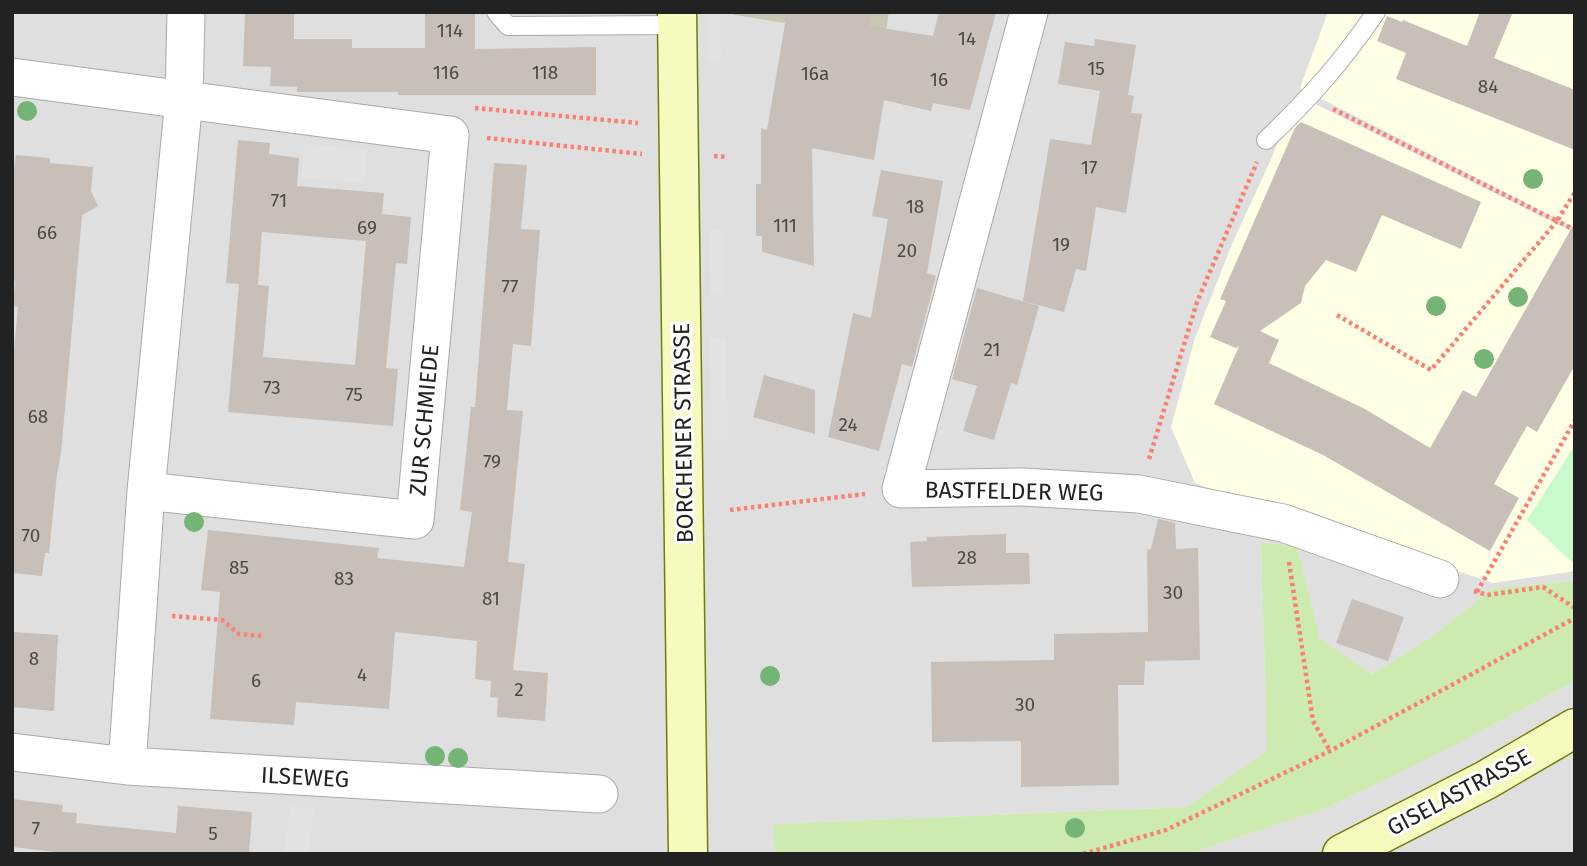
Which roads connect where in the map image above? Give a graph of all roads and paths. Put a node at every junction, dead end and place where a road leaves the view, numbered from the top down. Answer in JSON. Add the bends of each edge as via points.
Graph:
{"nodes":[{"id":1,"x":186,"y":12,"type":"edge"},
{"id":2,"x":496,"y":12,"type":"edge"},
{"id":3,"x":1030,"y":12,"type":"edge"},
{"id":4,"x":1376,"y":12,"type":"edge"},
{"id":5,"x":677,"y":18,"type":"edge"},
{"id":6,"x":12,"y":77,"type":"edge"},
{"id":7,"x":1310,"y":98,"type":"junction"},
{"id":8,"x":184,"y":99,"type":"junction"},
{"id":9,"x":458,"y":121,"type":"junction"},
{"id":10,"x":638,"y":123,"type":"dead end"},
{"id":11,"x":1266,"y":140,"type":"joint"},
{"id":12,"x":638,"y":153,"type":"dead end"},
{"id":13,"x":1575,"y":192,"type":"edge"},
{"id":14,"x":1557,"y":221,"type":"junction"},
{"id":15,"x":1575,"y":230,"type":"edge"},
{"id":16,"x":1337,"y":315,"type":"dead end"},
{"id":17,"x":1575,"y":420,"type":"edge"},
{"id":18,"x":901,"y":489,"type":"junction"},
{"id":19,"x":146,"y":491,"type":"junction"},
{"id":20,"x":1139,"y":494,"type":"junction"},
{"id":21,"x":730,"y":510,"type":"dead end"},
{"id":22,"x":1283,"y":523,"type":"junction"},
{"id":23,"x":1440,"y":579,"type":"dead end"},
{"id":24,"x":1575,"y":608,"type":"edge"},
{"id":25,"x":137,"y":612,"type":"junction"},
{"id":26,"x":1575,"y":618,"type":"edge"},
{"id":27,"x":262,"y":638,"type":"dead end"},
{"id":28,"x":1575,"y":728,"type":"edge"},
{"id":29,"x":1330,"y":751,"type":"junction"},
{"id":30,"x":12,"y":752,"type":"edge"},
{"id":31,"x":127,"y":766,"type":"junction"},
{"id":32,"x":599,"y":794,"type":"dead end"},
{"id":33,"x":688,"y":854,"type":"edge"},
{"id":34,"x":1083,"y":854,"type":"edge"},
{"id":35,"x":1342,"y":854,"type":"edge"}],
"edges":[{"from":1,"to":8,"type":"street"},
{"from":2,"to":5,"type":"lane","via":[[508,26]]},
{"from":3,"to":18,"type":"street","name":"BASTFELDER WEG"},
{"from":4,"to":7,"type":"lane"},
{"from":5,"to":33,"type":"main road","name":"BORCHENER STRASSE"},
{"from":6,"to":8,"type":"street"},
{"from":7,"to":11,"type":"lane"},
{"from":7,"to":14,"type":"path"},
{"from":8,"to":9,"type":"street"},
{"from":8,"to":19,"type":"street"},
{"from":9,"to":10,"type":"path"},
{"from":9,"to":12,"type":"path","via":[[580,148]]},
{"from":9,"to":19,"type":"street","name":"ZUR SCHMIEDE","via":[[415,520]]},
{"from":11,"to":20,"type":"path","via":[[1197,302]]},
{"from":13,"to":14,"type":"path"},
{"from":14,"to":15,"type":"path"},
{"from":14,"to":16,"type":"path","via":[[1431,370]]},
{"from":17,"to":24,"type":"path","via":[[1477,592],[1487,595],[1544,587]]},
{"from":18,"to":20,"type":"street","name":"BASTFELDER WEG","via":[[1023,487]]},
{"from":18,"to":21,"type":"path"},
{"from":19,"to":25,"type":"street"},
{"from":20,"to":22,"type":"street","name":"BASTFELDER WEG"},
{"from":22,"to":23,"type":"street","name":"BASTFELDER WEG"},
{"from":22,"to":29,"type":"path","via":[[1313,721]]},
{"from":25,"to":27,"type":"path","via":[[222,620],[239,635]]},
{"from":25,"to":31,"type":"street"},
{"from":26,"to":29,"type":"path"},
{"from":28,"to":35,"type":"main road","name":"GISELASTRASSE"},
{"from":29,"to":34,"type":"path","via":[[1166,830]]},
{"from":30,"to":31,"type":"street","name":"ILSEWEG"},
{"from":31,"to":32,"type":"street","name":"ILSEWEG"}]}
